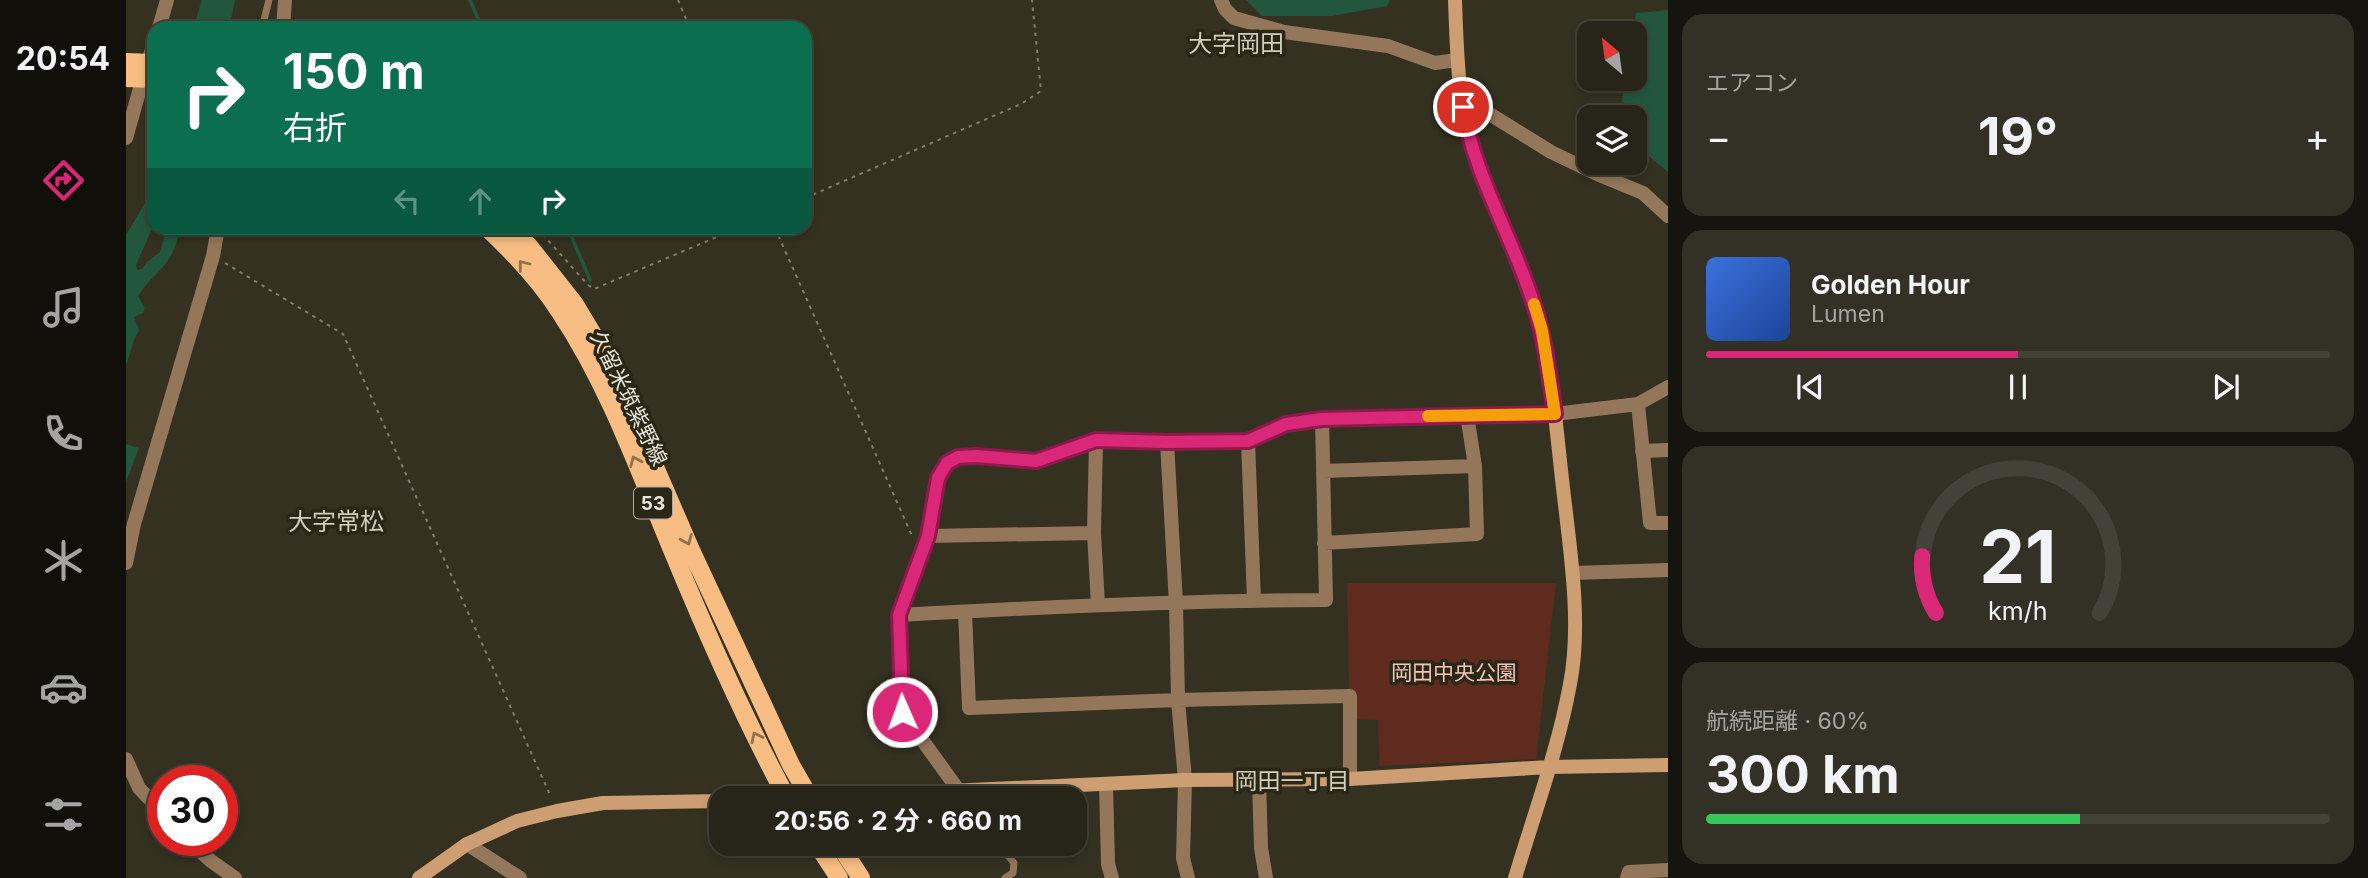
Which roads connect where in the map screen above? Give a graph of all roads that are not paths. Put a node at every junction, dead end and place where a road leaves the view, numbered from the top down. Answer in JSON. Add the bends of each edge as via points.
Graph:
{"nodes":[{"id":1,"x":167,"y":0,"type":"edge"},
{"id":2,"x":269,"y":0,"type":"edge"},
{"id":3,"x":285,"y":0,"type":"edge"},
{"id":4,"x":1221,"y":0,"type":"edge"},
{"id":5,"x":1455,"y":0,"type":"edge"},
{"id":6,"x":161,"y":21,"type":"edge"},
{"id":7,"x":264,"y":21,"type":"edge"},
{"id":8,"x":283,"y":21,"type":"edge"},
{"id":9,"x":1457,"y":60,"type":"junction"},
{"id":10,"x":126,"y":62,"type":"edge"},
{"id":11,"x":145,"y":72,"type":"edge"},
{"id":12,"x":1463,"y":107,"type":"junction"},
{"id":13,"x":126,"y":138,"type":"edge"},
{"id":14,"x":1668,"y":216,"type":"edge"},
{"id":15,"x":217,"y":235,"type":"edge"},
{"id":16,"x":495,"y":235,"type":"edge"},
{"id":17,"x":517,"y":235,"type":"edge"},
{"id":18,"x":1668,"y":387,"type":"edge"},
{"id":19,"x":1638,"y":404,"type":"junction"},
{"id":20,"x":1555,"y":414,"type":"junction"},
{"id":21,"x":1467,"y":415,"type":"junction"},
{"id":22,"x":1322,"y":419,"type":"junction"},
{"id":23,"x":1096,"y":440,"type":"junction"},
{"id":24,"x":1248,"y":441,"type":"junction"},
{"id":25,"x":1167,"y":442,"type":"junction"},
{"id":26,"x":1668,"y":450,"type":"edge"},
{"id":27,"x":1642,"y":451,"type":"junction"},
{"id":28,"x":1475,"y":466,"type":"junction"},
{"id":29,"x":1323,"y":471,"type":"junction"},
{"id":30,"x":1668,"y":523,"type":"edge"},
{"id":31,"x":1094,"y":533,"type":"junction"},
{"id":32,"x":928,"y":536,"type":"junction"},
{"id":33,"x":1324,"y":543,"type":"junction"},
{"id":34,"x":126,"y":563,"type":"edge"},
{"id":35,"x":1668,"y":570,"type":"edge"},
{"id":36,"x":1573,"y":573,"type":"junction"},
{"id":37,"x":1254,"y":600,"type":"junction"},
{"id":38,"x":1177,"y":604,"type":"junction"},
{"id":39,"x":1098,"y":605,"type":"junction"},
{"id":40,"x":965,"y":612,"type":"junction"},
{"id":41,"x":899,"y":615,"type":"junction"},
{"id":42,"x":1178,"y":700,"type":"junction"},
{"id":43,"x":126,"y":759,"type":"edge"},
{"id":44,"x":1668,"y":765,"type":"edge"},
{"id":45,"x":1549,"y":766,"type":"junction"},
{"id":46,"x":1350,"y":779,"type":"junction"},
{"id":47,"x":1185,"y":780,"type":"junction"},
{"id":48,"x":1259,"y":780,"type":"junction"},
{"id":49,"x":1106,"y":785,"type":"junction"},
{"id":50,"x":781,"y":786,"type":"edge"},
{"id":51,"x":803,"y":786,"type":"edge"},
{"id":52,"x":955,"y":786,"type":"edge"},
{"id":53,"x":1087,"y":786,"type":"edge"},
{"id":54,"x":147,"y":796,"type":"edge"},
{"id":55,"x":709,"y":801,"type":"edge"},
{"id":56,"x":467,"y":844,"type":"junction"},
{"id":57,"x":206,"y":856,"type":"edge"},
{"id":58,"x":825,"y":856,"type":"edge"},
{"id":59,"x":847,"y":856,"type":"edge"},
{"id":60,"x":1008,"y":856,"type":"edge"},
{"id":61,"x":1668,"y":870,"type":"edge"},
{"id":62,"x":235,"y":878,"type":"edge"},
{"id":63,"x":418,"y":878,"type":"edge"},
{"id":64,"x":520,"y":878,"type":"edge"},
{"id":65,"x":839,"y":878,"type":"edge"},
{"id":66,"x":861,"y":878,"type":"edge"},
{"id":67,"x":1005,"y":878,"type":"edge"},
{"id":68,"x":1112,"y":878,"type":"edge"},
{"id":69,"x":1188,"y":878,"type":"edge"},
{"id":70,"x":1266,"y":878,"type":"edge"},
{"id":71,"x":1515,"y":878,"type":"edge"},
{"id":72,"x":1627,"y":878,"type":"edge"}],
"edges":[{"from":1,"to":6,"type":"street"},
{"from":2,"to":7,"type":"lane"},
{"from":3,"to":8,"type":"street"},
{"from":4,"to":9,"type":"street","via":[[1234,18],[1284,32],[1388,46],[1435,63]]},
{"from":5,"to":9,"type":"street"},
{"from":9,"to":12,"type":"street"},
{"from":10,"to":11,"type":"main road"},
{"from":11,"to":13,"type":"street"},
{"from":12,"to":14,"type":"street","via":[[1488,113],[1550,152],[1643,193]]},
{"from":12,"to":20,"type":"street","via":[[1478,167],[1542,330]]},
{"from":15,"to":34,"type":"street"},
{"from":50,"to":16,"type":"main road","name":"久留米筑紫野線","number":"53","one_way":true,"via":[[716,654],[596,375],[560,311]]},
{"from":17,"to":51,"type":"main road","name":"久留米筑紫野線","number":"53","one_way":true,"via":[[574,303],[610,363],[691,551]]},
{"from":18,"to":19,"type":"street"},
{"from":19,"to":20,"type":"street"},
{"from":19,"to":27,"type":"street"},
{"from":20,"to":21,"type":"street"},
{"from":20,"to":36,"type":"street"},
{"from":21,"to":22,"type":"street"},
{"from":21,"to":28,"type":"street"},
{"from":22,"to":24,"type":"street","via":[[1286,424]]},
{"from":22,"to":29,"type":"street"},
{"from":23,"to":25,"type":"street"},
{"from":23,"to":31,"type":"street"},
{"from":23,"to":32,"type":"street","via":[[1036,461],[976,456],[947,463],[938,478]]},
{"from":24,"to":25,"type":"street"},
{"from":24,"to":37,"type":"street"},
{"from":25,"to":38,"type":"street"},
{"from":26,"to":27,"type":"street"},
{"from":27,"to":30,"type":"street","via":[[1650,523]]},
{"from":28,"to":29,"type":"street"},
{"from":28,"to":33,"type":"street","via":[[1477,534]]},
{"from":29,"to":33,"type":"street"},
{"from":31,"to":32,"type":"street"},
{"from":31,"to":39,"type":"street"},
{"from":32,"to":41,"type":"street"},
{"from":33,"to":37,"type":"street","via":[[1326,600]]},
{"from":35,"to":36,"type":"street"},
{"from":36,"to":45,"type":"street","via":[[1571,682]]},
{"from":37,"to":38,"type":"street"},
{"from":38,"to":39,"type":"street"},
{"from":38,"to":42,"type":"street"},
{"from":39,"to":40,"type":"street"},
{"from":40,"to":41,"type":"street"},
{"from":40,"to":42,"type":"street","via":[[969,708]]},
{"from":41,"to":52,"type":"street","via":[[902,712]]},
{"from":42,"to":46,"type":"street","via":[[1350,696]]},
{"from":42,"to":47,"type":"street"},
{"from":43,"to":54,"type":"street"},
{"from":44,"to":45,"type":"street"},
{"from":45,"to":46,"type":"street"},
{"from":45,"to":71,"type":"street"},
{"from":46,"to":48,"type":"street"},
{"from":47,"to":48,"type":"street"},
{"from":47,"to":49,"type":"street"},
{"from":47,"to":69,"type":"street","via":[[1183,858]]},
{"from":48,"to":70,"type":"street"},
{"from":49,"to":53,"type":"street"},
{"from":49,"to":68,"type":"street"},
{"from":55,"to":56,"type":"street","via":[[603,803],[557,811],[517,821]]},
{"from":56,"to":63,"type":"street"},
{"from":56,"to":64,"type":"street"},
{"from":57,"to":62,"type":"street"},
{"from":58,"to":65,"type":"main road"},
{"from":59,"to":66,"type":"main road"},
{"from":60,"to":67,"type":"lane","via":[[1014,863],[1013,873]]},
{"from":61,"to":72,"type":"street","via":[[1629,872]]}]}
